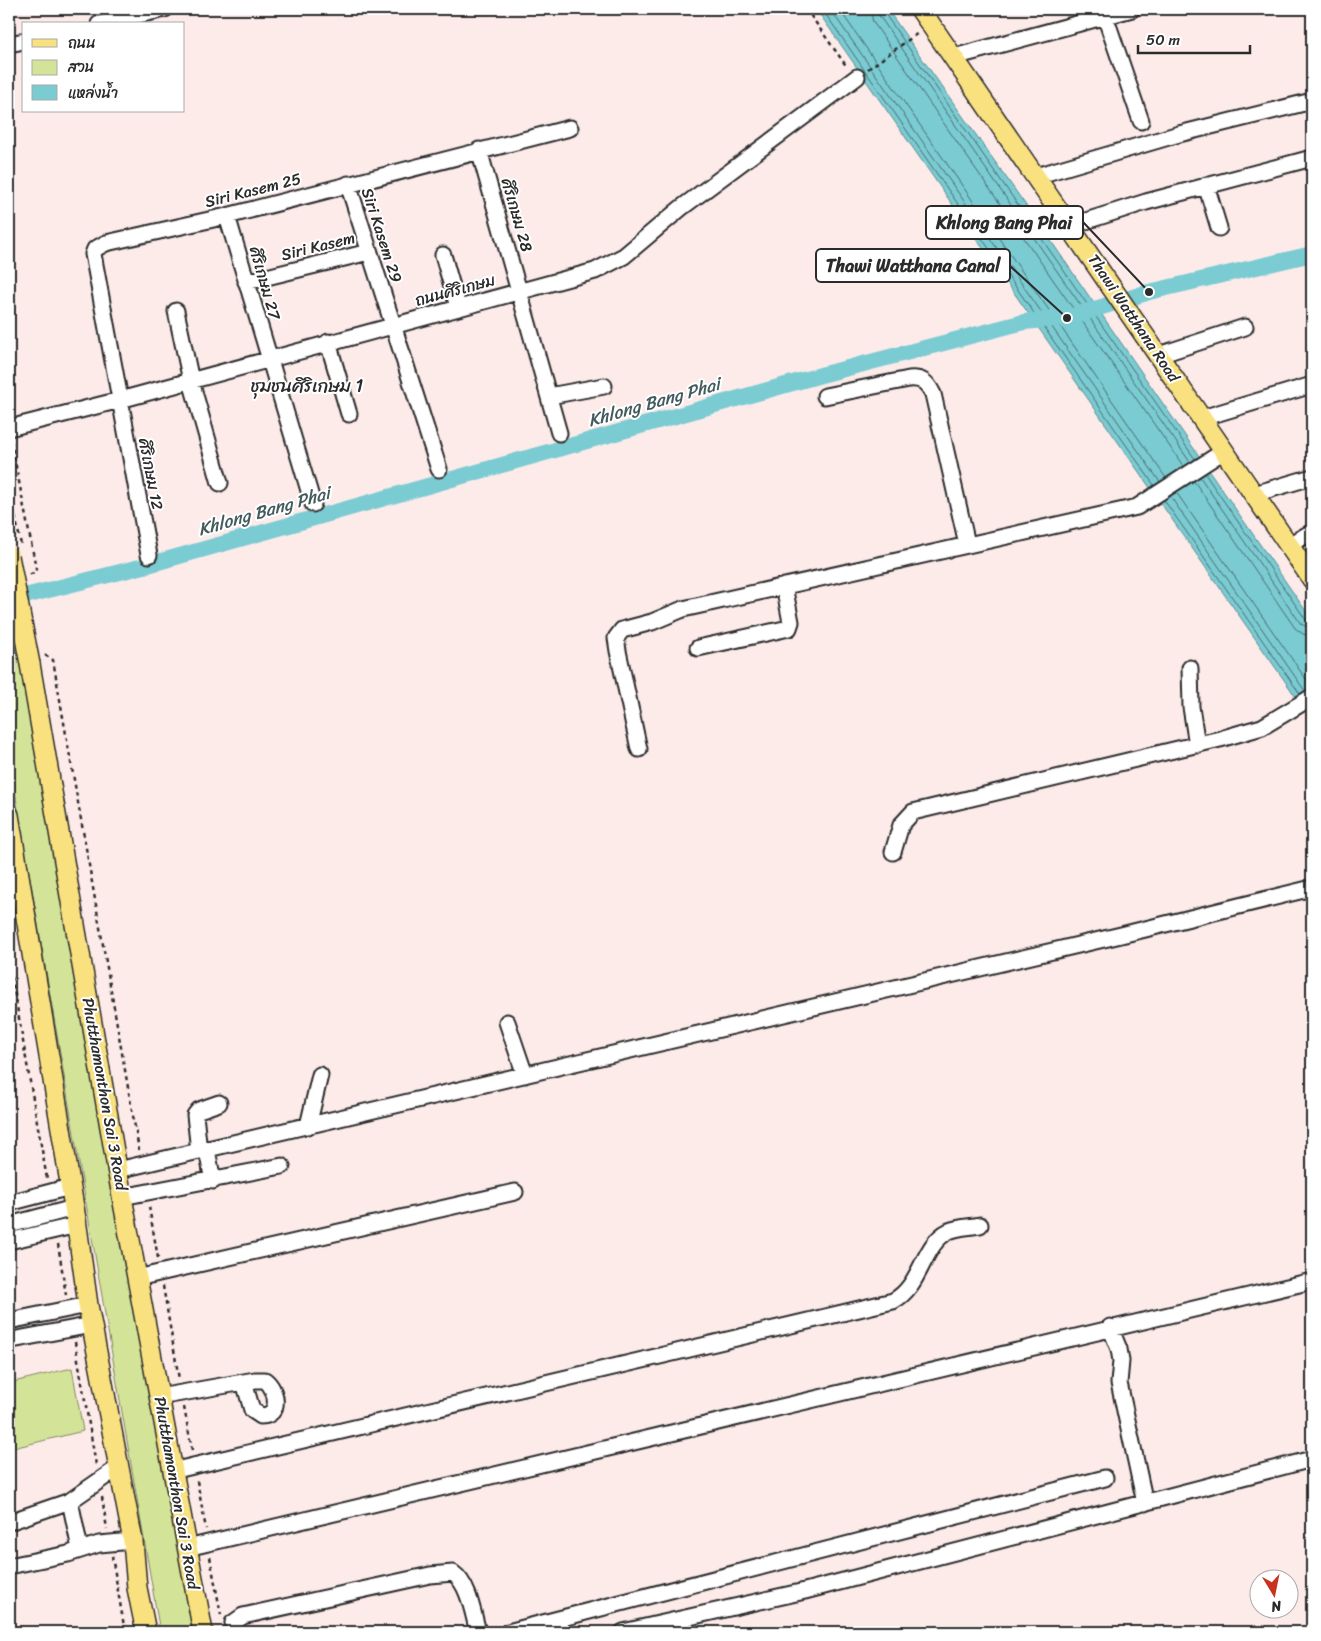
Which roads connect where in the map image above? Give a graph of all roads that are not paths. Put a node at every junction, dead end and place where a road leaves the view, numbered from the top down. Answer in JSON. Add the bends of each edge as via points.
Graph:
{"nodes":[{"id":1,"x":165,"y":9,"type":"edge"},
{"id":2,"x":920,"y":9,"type":"edge"},
{"id":3,"x":1132,"y":9,"type":"edge"},
{"id":4,"x":1105,"y":16,"type":"junction"},
{"id":5,"x":108,"y":22,"type":"edge"},
{"id":6,"x":22,"y":41,"type":"edge"},
{"id":7,"x":9,"y":44,"type":"edge"},
{"id":8,"x":954,"y":58,"type":"junction"},
{"id":9,"x":856,"y":78,"type":"road end"},
{"id":10,"x":1312,"y":101,"type":"edge"},
{"id":11,"x":1141,"y":121,"type":"dead end"},
{"id":12,"x":570,"y":128,"type":"dead end"},
{"id":13,"x":479,"y":150,"type":"junction"},
{"id":14,"x":1312,"y":158,"type":"edge"},
{"id":15,"x":1036,"y":176,"type":"junction"},
{"id":16,"x":348,"y":184,"type":"junction"},
{"id":17,"x":1206,"y":185,"type":"junction"},
{"id":18,"x":227,"y":216,"type":"junction"},
{"id":19,"x":1070,"y":226,"type":"junction"},
{"id":20,"x":1218,"y":228,"type":"dead end"},
{"id":21,"x":369,"y":252,"type":"junction"},
{"id":22,"x":443,"y":255,"type":"dead end"},
{"id":23,"x":246,"y":282,"type":"junction"},
{"id":24,"x":520,"y":290,"type":"junction"},
{"id":25,"x":458,"y":307,"type":"junction"},
{"id":26,"x":176,"y":311,"type":"dead end"},
{"id":27,"x":393,"y":324,"type":"junction"},
{"id":28,"x":1245,"y":328,"type":"dead end"},
{"id":29,"x":328,"y":342,"type":"junction"},
{"id":30,"x":1159,"y":355,"type":"junction"},
{"id":31,"x":269,"y":360,"type":"junction"},
{"id":32,"x":191,"y":381,"type":"junction"},
{"id":33,"x":1312,"y":385,"type":"edge"},
{"id":34,"x":604,"y":386,"type":"dead end"},
{"id":35,"x":549,"y":396,"type":"junction"},
{"id":36,"x":825,"y":396,"type":"dead end"},
{"id":37,"x":120,"y":400,"type":"junction"},
{"id":38,"x":349,"y":414,"type":"dead end"},
{"id":39,"x":1202,"y":418,"type":"junction"},
{"id":40,"x":10,"y":433,"type":"edge"},
{"id":41,"x":559,"y":433,"type":"dead end"},
{"id":42,"x":1224,"y":450,"type":"junction"},
{"id":43,"x":440,"y":469,"type":"dead end"},
{"id":44,"x":1312,"y":477,"type":"edge"},
{"id":45,"x":220,"y":483,"type":"dead end"},
{"id":46,"x":1254,"y":494,"type":"junction"},
{"id":47,"x":313,"y":504,"type":"dead end"},
{"id":48,"x":1312,"y":532,"type":"edge"},
{"id":49,"x":967,"y":544,"type":"junction"},
{"id":50,"x":1289,"y":546,"type":"junction"},
{"id":51,"x":149,"y":555,"type":"dead end"},
{"id":52,"x":9,"y":556,"type":"edge"},
{"id":53,"x":1312,"y":579,"type":"edge"},
{"id":54,"x":784,"y":586,"type":"junction"},
{"id":55,"x":698,"y":648,"type":"dead end"},
{"id":56,"x":1190,"y":668,"type":"dead end"},
{"id":57,"x":1312,"y":697,"type":"edge"},
{"id":58,"x":1197,"y":745,"type":"junction"},
{"id":59,"x":639,"y":749,"type":"dead end"},
{"id":60,"x":9,"y":815,"type":"edge"},
{"id":61,"x":893,"y":852,"type":"dead end"},
{"id":62,"x":1312,"y":888,"type":"edge"},
{"id":63,"x":507,"y":1022,"type":"dead end"},
{"id":64,"x":320,"y":1075,"type":"dead end"},
{"id":65,"x":525,"y":1075,"type":"junction"},
{"id":66,"x":219,"y":1103,"type":"dead end"},
{"id":67,"x":308,"y":1126,"type":"junction"},
{"id":68,"x":203,"y":1151,"type":"junction"},
{"id":69,"x":282,"y":1166,"type":"dead end"},
{"id":70,"x":118,"y":1170,"type":"junction"},
{"id":71,"x":213,"y":1181,"type":"junction"},
{"id":72,"x":70,"y":1187,"type":"junction"},
{"id":73,"x":515,"y":1192,"type":"dead end"},
{"id":74,"x":122,"y":1197,"type":"junction"},
{"id":75,"x":9,"y":1203,"type":"edge"},
{"id":76,"x":75,"y":1217,"type":"junction"},
{"id":77,"x":9,"y":1225,"type":"edge"},
{"id":78,"x":980,"y":1225,"type":"dead end"},
{"id":79,"x":9,"y":1241,"type":"edge"},
{"id":80,"x":137,"y":1278,"type":"junction"},
{"id":81,"x":1312,"y":1281,"type":"edge"},
{"id":82,"x":88,"y":1306,"type":"junction"},
{"id":83,"x":9,"y":1321,"type":"edge"},
{"id":84,"x":92,"y":1325,"type":"junction"},
{"id":85,"x":1110,"y":1327,"type":"junction"},
{"id":86,"x":12,"y":1340,"type":"dead end"},
{"id":87,"x":244,"y":1382,"type":"dead end"},
{"id":88,"x":159,"y":1397,"type":"junction"},
{"id":89,"x":1312,"y":1459,"type":"edge"},
{"id":90,"x":119,"y":1466,"type":"junction"},
{"id":91,"x":172,"y":1471,"type":"junction"},
{"id":92,"x":1105,"y":1478,"type":"dead end"},
{"id":93,"x":70,"y":1501,"type":"junction"},
{"id":94,"x":1146,"y":1503,"type":"junction"},
{"id":95,"x":9,"y":1522,"type":"edge"},
{"id":96,"x":133,"y":1541,"type":"junction"},
{"id":97,"x":187,"y":1548,"type":"junction"},
{"id":98,"x":80,"y":1549,"type":"junction"},
{"id":99,"x":9,"y":1566,"type":"edge"},
{"id":100,"x":228,"y":1628,"type":"edge"},
{"id":101,"x":146,"y":1632,"type":"edge"},
{"id":102,"x":203,"y":1632,"type":"edge"},
{"id":103,"x":478,"y":1632,"type":"edge"},
{"id":104,"x":508,"y":1632,"type":"edge"},
{"id":105,"x":623,"y":1632,"type":"edge"}],
"edges":[{"from":1,"to":5,"type":"street"},
{"from":2,"to":8,"type":"main road","name":"Thawi Watthana Road"},
{"from":3,"to":4,"type":"street"},
{"from":4,"to":8,"type":"street"},
{"from":4,"to":11,"type":"street"},
{"from":6,"to":7,"type":"street"},
{"from":8,"to":15,"type":"main road","name":"Thawi Watthana Road"},
{"from":9,"to":24,"type":"street","name":"ถนนศิริเกษม","via":[[611,264],[596,271]]},
{"from":10,"to":15,"type":"street","via":[[1180,134]]},
{"from":12,"to":13,"type":"street","name":"Siri Kasem 25"},
{"from":13,"to":16,"type":"street","name":"Siri Kasem 25"},
{"from":13,"to":24,"type":"street","name":"ศิริเกษม 28"},
{"from":14,"to":17,"type":"street"},
{"from":15,"to":19,"type":"main road","name":"Thawi Watthana Road"},
{"from":16,"to":18,"type":"street","name":"Siri Kasem 25"},
{"from":16,"to":21,"type":"street","name":"Siri Kasem 29"},
{"from":17,"to":19,"type":"street"},
{"from":17,"to":20,"type":"street"},
{"from":18,"to":23,"type":"street","name":"ศิริเกษม 27"},
{"from":18,"to":37,"type":"street","name":"Siri Kasem 25","via":[[106,243],[92,254]]},
{"from":19,"to":30,"type":"main road","name":"Thawi Watthana Road"},
{"from":21,"to":23,"type":"street","name":"Siri Kasem"},
{"from":21,"to":27,"type":"street","name":"Siri Kasem 29"},
{"from":22,"to":25,"type":"street"},
{"from":23,"to":31,"type":"street","name":"ศิริเกษม 27"},
{"from":24,"to":25,"type":"street","name":"ถนนศิริเกษม"},
{"from":24,"to":35,"type":"street","name":"ศิริเกษม 28"},
{"from":25,"to":27,"type":"street","name":"ถนนศิริเกษม"},
{"from":26,"to":32,"type":"street"},
{"from":27,"to":29,"type":"street","name":"ถนนศิริเกษม"},
{"from":27,"to":43,"type":"street","name":"Siri Kasem 29"},
{"from":28,"to":30,"type":"street"},
{"from":29,"to":31,"type":"street","name":"ถนนศิริเกษม"},
{"from":29,"to":38,"type":"street"},
{"from":30,"to":39,"type":"main road","name":"Thawi Watthana Road"},
{"from":31,"to":32,"type":"street","name":"ถนนศิริเกษม"},
{"from":31,"to":47,"type":"street","name":"ศิริเกษม 27"},
{"from":32,"to":37,"type":"street","name":"ถนนศิริเกษม"},
{"from":32,"to":45,"type":"street"},
{"from":33,"to":39,"type":"street"},
{"from":34,"to":35,"type":"street"},
{"from":35,"to":41,"type":"street","name":"ศิริเกษม 28"},
{"from":36,"to":49,"type":"street","via":[[909,379],[925,381],[933,394]]},
{"from":37,"to":40,"type":"street","name":"ถนนศิริเกษม"},
{"from":37,"to":51,"type":"street","name":"ศิริเกษม 12"},
{"from":39,"to":42,"type":"main road","name":"Thawi Watthana Road"},
{"from":42,"to":46,"type":"main road","name":"Thawi Watthana Road"},
{"from":42,"to":49,"type":"street","via":[[1137,507]]},
{"from":44,"to":46,"type":"street"},
{"from":46,"to":50,"type":"main road","name":"Thawi Watthana Road"},
{"from":48,"to":50,"type":"street"},
{"from":49,"to":54,"type":"street"},
{"from":50,"to":53,"type":"main road","name":"Thawi Watthana Road"},
{"from":52,"to":70,"type":"main road","name":"Phutthamonthon Sai 3 Road","bridge":true,"via":[[37,659]]},
{"from":54,"to":55,"type":"street","via":[[791,622],[789,628]]},
{"from":54,"to":59,"type":"street","via":[[683,609],[618,633],[618,651]]},
{"from":56,"to":58,"type":"street","via":[[1191,707]]},
{"from":57,"to":58,"type":"street","via":[[1262,727]]},
{"from":58,"to":61,"type":"street","via":[[913,812],[901,825]]},
{"from":60,"to":72,"type":"main road"},
{"from":62,"to":65,"type":"street"},
{"from":63,"to":65,"type":"street"},
{"from":64,"to":67,"type":"street"},
{"from":65,"to":67,"type":"street"},
{"from":66,"to":68,"type":"street","via":[[194,1115]]},
{"from":67,"to":68,"type":"street"},
{"from":68,"to":70,"type":"street"},
{"from":68,"to":71,"type":"street"},
{"from":69,"to":71,"type":"street"},
{"from":70,"to":74,"type":"main road","name":"Phutthamonthon Sai 3 Road"},
{"from":71,"to":74,"type":"street"},
{"from":72,"to":75,"type":"street"},
{"from":72,"to":76,"type":"main road"},
{"from":73,"to":80,"type":"street"},
{"from":74,"to":80,"type":"main road","name":"Phutthamonthon Sai 3 Road"},
{"from":76,"to":77,"type":"street"},
{"from":76,"to":79,"type":"street"},
{"from":76,"to":82,"type":"main road"},
{"from":78,"to":91,"type":"street","via":[[950,1231],[940,1238],[917,1277],[902,1296],[893,1301]]},
{"from":80,"to":88,"type":"main road","name":"Phutthamonthon Sai 3 Road"},
{"from":81,"to":85,"type":"street"},
{"from":82,"to":83,"type":"street"},
{"from":82,"to":84,"type":"main road"},
{"from":84,"to":86,"type":"street"},
{"from":84,"to":90,"type":"main road"},
{"from":85,"to":94,"type":"street","via":[[1119,1349],[1119,1384]]},
{"from":85,"to":97,"type":"street"},
{"from":87,"to":88,"type":"street"},
{"from":88,"to":91,"type":"main road","name":"Phutthamonthon Sai 3 Road"},
{"from":89,"to":94,"type":"street"},
{"from":90,"to":93,"type":"street"},
{"from":90,"to":96,"type":"main road"},
{"from":91,"to":97,"type":"main road","name":"Phutthamonthon Sai 3 Road"},
{"from":92,"to":104,"type":"street"},
{"from":93,"to":95,"type":"street"},
{"from":93,"to":98,"type":"street"},
{"from":94,"to":105,"type":"street","via":[[804,1591]]},
{"from":96,"to":98,"type":"street"},
{"from":96,"to":101,"type":"main road","via":[[137,1588]]},
{"from":97,"to":102,"type":"main road","name":"Phutthamonthon Sai 3 Road"},
{"from":98,"to":99,"type":"street"},
{"from":100,"to":103,"type":"street","via":[[243,1616],[430,1575],[453,1573],[460,1578],[466,1591]]}]}
